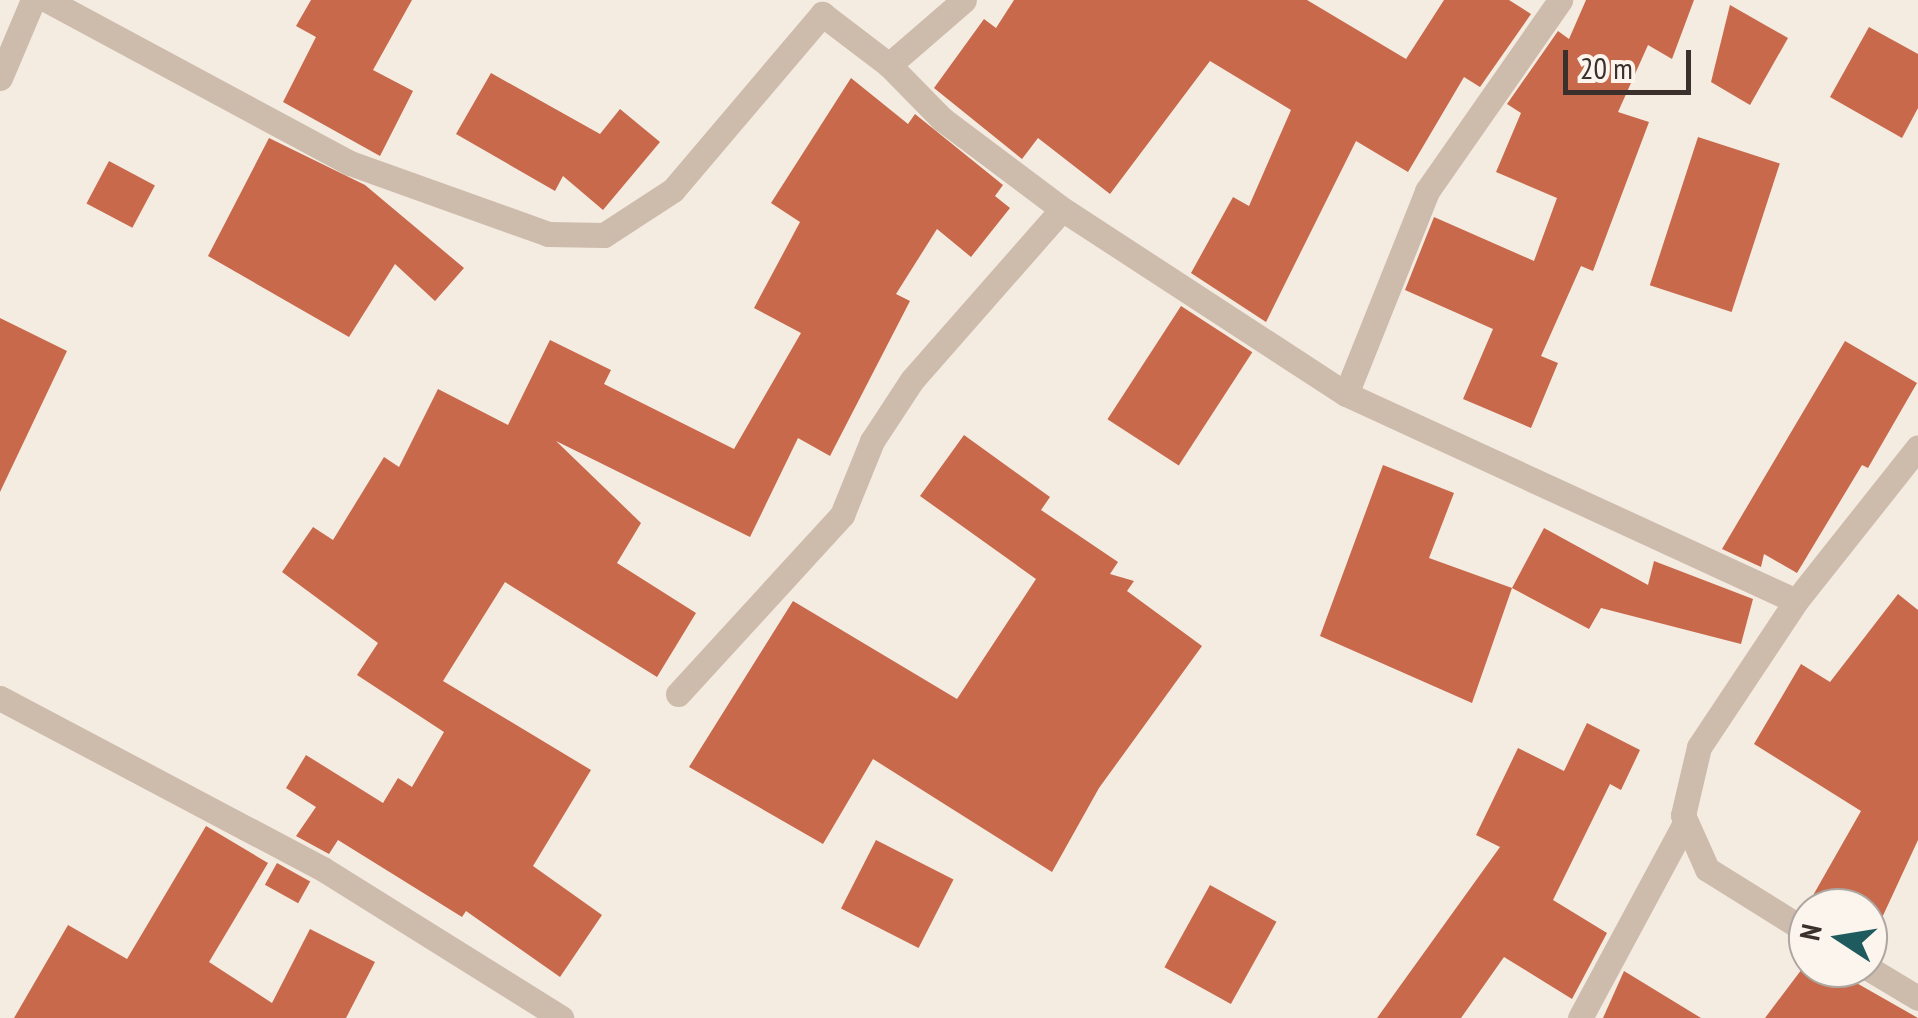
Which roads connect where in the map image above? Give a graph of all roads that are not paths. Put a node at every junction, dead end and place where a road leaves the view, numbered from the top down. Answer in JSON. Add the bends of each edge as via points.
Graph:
{"nodes":[{"id":1,"x":33,"y":0,"type":"edge"},
{"id":2,"x":46,"y":0,"type":"edge"},
{"id":3,"x":964,"y":0,"type":"edge"},
{"id":4,"x":1560,"y":0,"type":"edge"},
{"id":5,"x":9,"y":31,"type":"edge"},
{"id":6,"x":889,"y":65,"type":"junction"},
{"id":7,"x":0,"y":78,"type":"edge"},
{"id":8,"x":1062,"y":209,"type":"junction"},
{"id":9,"x":1346,"y":394,"type":"junction"},
{"id":10,"x":1918,"y":447,"type":"edge"},
{"id":11,"x":1796,"y":602,"type":"junction"},
{"id":12,"x":678,"y":694,"type":"dead end"},
{"id":13,"x":0,"y":698,"type":"edge"},
{"id":14,"x":1685,"y":823,"type":"junction"},
{"id":15,"x":1788,"y":919,"type":"edge"},
{"id":16,"x":1888,"y":980,"type":"edge"},
{"id":17,"x":1918,"y":998,"type":"edge"},
{"id":18,"x":561,"y":1018,"type":"edge"},
{"id":19,"x":1580,"y":1018,"type":"edge"}],
"edges":[{"from":1,"to":5,"type":"street"},
{"from":2,"to":6,"type":"street","via":[[350,163],[548,234],[604,235],[672,190],[822,14]]},
{"from":3,"to":6,"type":"street"},
{"from":4,"to":9,"type":"street","via":[[1427,191]]},
{"from":5,"to":7,"type":"street"},
{"from":6,"to":8,"type":"street","via":[[942,119]]},
{"from":8,"to":9,"type":"street"},
{"from":8,"to":12,"type":"street","via":[[912,380],[872,441],[842,515]]},
{"from":9,"to":11,"type":"street"},
{"from":10,"to":11,"type":"street"},
{"from":11,"to":14,"type":"street","via":[[1699,746],[1686,784]]},
{"from":13,"to":18,"type":"street","via":[[324,869]]},
{"from":14,"to":15,"type":"street","via":[[1708,868]]},
{"from":14,"to":19,"type":"street"},
{"from":16,"to":17,"type":"street"}]}
